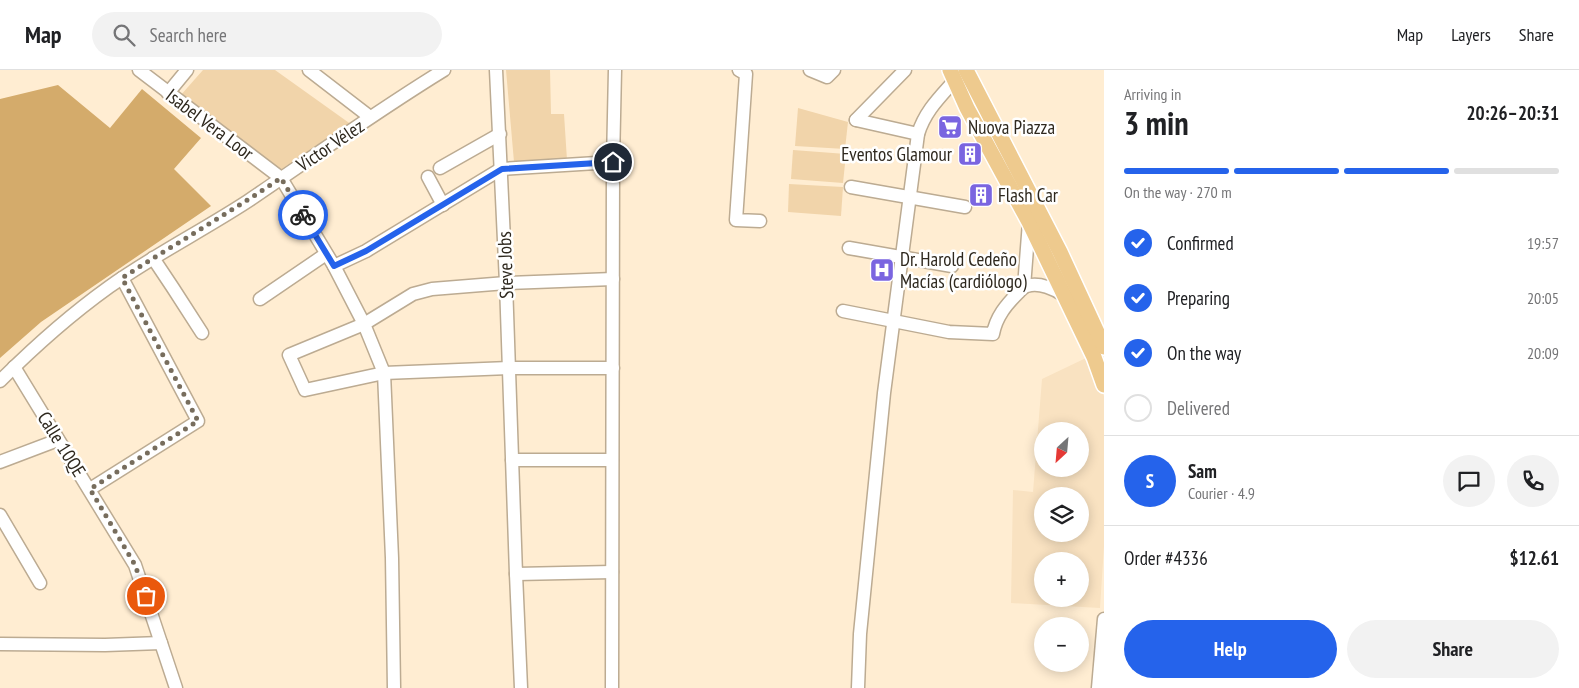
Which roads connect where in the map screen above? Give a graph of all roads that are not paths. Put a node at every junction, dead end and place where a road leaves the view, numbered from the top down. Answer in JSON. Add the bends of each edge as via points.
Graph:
{"nodes":[{"id":1,"x":138,"y":70,"type":"edge"},
{"id":2,"x":187,"y":70,"type":"edge"},
{"id":3,"x":309,"y":70,"type":"edge"},
{"id":4,"x":444,"y":70,"type":"edge"},
{"id":5,"x":496,"y":70,"type":"edge"},
{"id":6,"x":616,"y":70,"type":"edge"},
{"id":7,"x":739,"y":70,"type":"edge"},
{"id":8,"x":810,"y":70,"type":"edge"},
{"id":9,"x":834,"y":70,"type":"edge"},
{"id":10,"x":905,"y":70,"type":"edge"},
{"id":11,"x":957,"y":73,"type":"edge"},
{"id":12,"x":168,"y":93,"type":"junction"},
{"id":13,"x":370,"y":118,"type":"junction"},
{"id":14,"x":500,"y":134,"type":"junction"},
{"id":15,"x":918,"y":134,"type":"junction"},
{"id":16,"x":613,"y":162,"type":"junction"},
{"id":17,"x":440,"y":168,"type":"dead end"},
{"id":18,"x":502,"y":169,"type":"junction"},
{"id":19,"x":428,"y":177,"type":"dead end"},
{"id":20,"x":281,"y":178,"type":"junction"},
{"id":21,"x":851,"y":187,"type":"dead end"},
{"id":22,"x":911,"y":198,"type":"junction"},
{"id":23,"x":442,"y":205,"type":"junction"},
{"id":24,"x":966,"y":207,"type":"dead end"},
{"id":25,"x":760,"y":221,"type":"dead end"},
{"id":26,"x":1029,"y":222,"type":"junction"},
{"id":27,"x":849,"y":248,"type":"dead end"},
{"id":28,"x":326,"y":254,"type":"junction"},
{"id":29,"x":1053,"y":255,"type":"junction"},
{"id":30,"x":903,"y":257,"type":"junction"},
{"id":31,"x":153,"y":258,"type":"junction"},
{"id":32,"x":334,"y":266,"type":"junction"},
{"id":33,"x":952,"y":266,"type":"dead end"},
{"id":34,"x":122,"y":278,"type":"junction"},
{"id":35,"x":613,"y":279,"type":"junction"},
{"id":36,"x":506,"y":282,"type":"junction"},
{"id":37,"x":1024,"y":287,"type":"junction"},
{"id":38,"x":1065,"y":296,"type":"junction"},
{"id":39,"x":260,"y":299,"type":"dead end"},
{"id":40,"x":844,"y":311,"type":"dead end"},
{"id":41,"x":894,"y":321,"type":"junction"},
{"id":42,"x":364,"y":324,"type":"junction"},
{"id":43,"x":202,"y":332,"type":"dead end"},
{"id":44,"x":1104,"y":347,"type":"edge"},
{"id":45,"x":14,"y":367,"type":"junction"},
{"id":46,"x":509,"y":368,"type":"junction"},
{"id":47,"x":613,"y":368,"type":"junction"},
{"id":48,"x":384,"y":373,"type":"junction"},
{"id":49,"x":0,"y":381,"type":"edge"},
{"id":50,"x":1104,"y":386,"type":"edge"},
{"id":51,"x":58,"y":440,"type":"junction"},
{"id":52,"x":512,"y":460,"type":"junction"},
{"id":53,"x":612,"y":460,"type":"junction"},
{"id":54,"x":0,"y":462,"type":"edge"},
{"id":55,"x":90,"y":489,"type":"junction"},
{"id":56,"x":0,"y":516,"type":"edge"},
{"id":57,"x":612,"y":572,"type":"junction"},
{"id":58,"x":516,"y":574,"type":"junction"},
{"id":59,"x":40,"y":583,"type":"dead end"},
{"id":60,"x":1104,"y":618,"type":"edge"},
{"id":61,"x":161,"y":643,"type":"junction"},
{"id":62,"x":0,"y":644,"type":"edge"},
{"id":63,"x":176,"y":688,"type":"edge"},
{"id":64,"x":394,"y":688,"type":"edge"},
{"id":65,"x":521,"y":688,"type":"edge"},
{"id":66,"x":612,"y":688,"type":"edge"},
{"id":67,"x":858,"y":688,"type":"edge"},
{"id":68,"x":1098,"y":688,"type":"edge"}],
"edges":[{"from":1,"to":12,"type":"street","name":"Isabel Vera Loor"},
{"from":2,"to":12,"type":"street"},
{"from":3,"to":13,"type":"street"},
{"from":4,"to":13,"type":"street","name":"Victor Vélez"},
{"from":5,"to":14,"type":"street","name":"Steve Jobs"},
{"from":6,"to":16,"type":"street"},
{"from":7,"to":25,"type":"street","via":[[746,74],[736,220]]},
{"from":8,"to":9,"type":"street","via":[[827,77]]},
{"from":10,"to":15,"type":"street","via":[[856,120]]},
{"from":11,"to":15,"type":"street","via":[[929,110]]},
{"from":11,"to":26,"type":"main road","via":[[968,108]]},
{"from":11,"to":29,"type":"main road"},
{"from":12,"to":20,"type":"street","name":"Isabel Vera Loor"},
{"from":13,"to":20,"type":"street","name":"Victor Vélez"},
{"from":14,"to":17,"type":"street"},
{"from":14,"to":18,"type":"street","name":"Steve Jobs"},
{"from":15,"to":22,"type":"street"},
{"from":16,"to":18,"type":"street"},
{"from":16,"to":35,"type":"street"},
{"from":18,"to":23,"type":"street"},
{"from":18,"to":36,"type":"street","name":"Steve Jobs"},
{"from":19,"to":23,"type":"street"},
{"from":20,"to":28,"type":"street"},
{"from":20,"to":31,"type":"street","name":"Victor Vélez"},
{"from":21,"to":22,"type":"street"},
{"from":22,"to":24,"type":"street"},
{"from":22,"to":30,"type":"street"},
{"from":23,"to":32,"type":"street","via":[[366,251]]},
{"from":26,"to":29,"type":"main road"},
{"from":26,"to":37,"type":"street"},
{"from":27,"to":30,"type":"street"},
{"from":28,"to":32,"type":"street"},
{"from":28,"to":39,"type":"street"},
{"from":29,"to":38,"type":"main road"},
{"from":29,"to":44,"type":"main road"},
{"from":30,"to":33,"type":"street"},
{"from":30,"to":41,"type":"street"},
{"from":31,"to":34,"type":"street","name":"Victor Vélez"},
{"from":31,"to":43,"type":"street"},
{"from":32,"to":42,"type":"street"},
{"from":34,"to":45,"type":"street","name":"Victor Vélez","via":[[50,333]]},
{"from":34,"to":55,"type":"street","via":[[198,421]]},
{"from":35,"to":36,"type":"street"},
{"from":35,"to":47,"type":"street"},
{"from":36,"to":42,"type":"street","via":[[432,289],[413,294]]},
{"from":36,"to":46,"type":"street","name":"Steve Jobs"},
{"from":37,"to":38,"type":"street","via":[[1043,286]]},
{"from":37,"to":41,"type":"street","via":[[1002,311],[994,334],[950,332]]},
{"from":38,"to":50,"type":"main road"},
{"from":40,"to":41,"type":"street"},
{"from":41,"to":67,"type":"street","via":[[860,634]]},
{"from":42,"to":48,"type":"street"},
{"from":42,"to":48,"type":"street","via":[[289,355],[305,390]]},
{"from":45,"to":49,"type":"street","name":"Victor Vélez"},
{"from":45,"to":51,"type":"street","name":"Calle 10QE"},
{"from":46,"to":47,"type":"street"},
{"from":46,"to":48,"type":"street"},
{"from":46,"to":52,"type":"street","name":"Steve Jobs"},
{"from":47,"to":53,"type":"street"},
{"from":48,"to":64,"type":"street"},
{"from":51,"to":54,"type":"street"},
{"from":51,"to":55,"type":"street","name":"Calle 10QE"},
{"from":52,"to":53,"type":"street"},
{"from":52,"to":58,"type":"street","name":"Steve Jobs"},
{"from":53,"to":57,"type":"street"},
{"from":55,"to":61,"type":"street","name":"Calle 10QE","via":[[135,565]]},
{"from":56,"to":59,"type":"street"},
{"from":57,"to":58,"type":"street"},
{"from":57,"to":66,"type":"street"},
{"from":58,"to":65,"type":"street","name":"Steve Jobs"},
{"from":60,"to":68,"type":"street"},
{"from":61,"to":62,"type":"street"},
{"from":61,"to":63,"type":"street","name":"Calle 10QE"}]}
